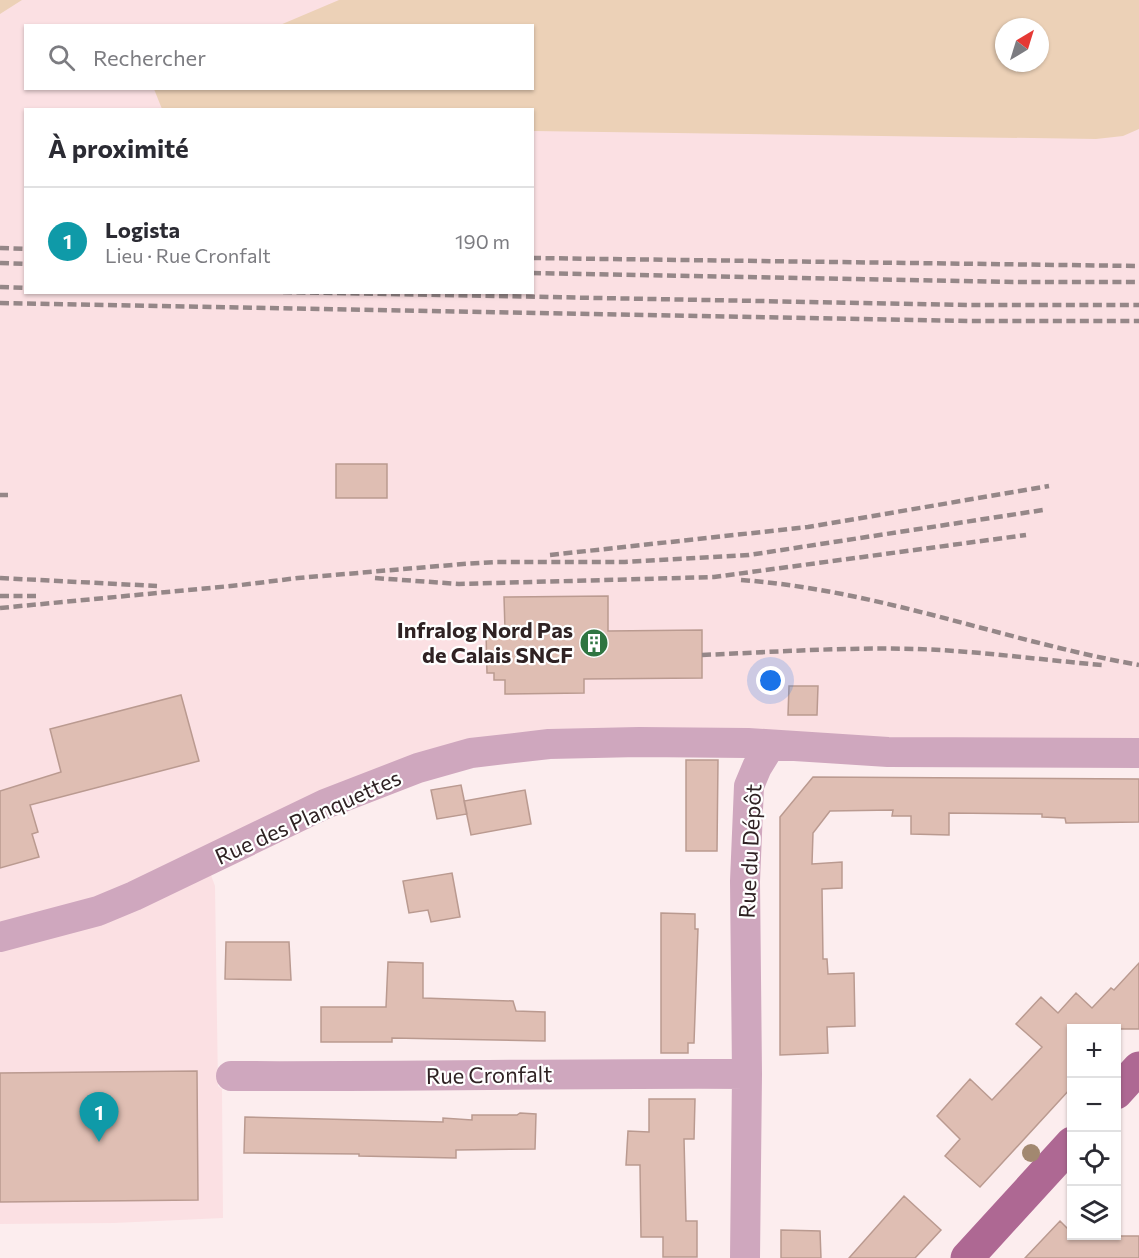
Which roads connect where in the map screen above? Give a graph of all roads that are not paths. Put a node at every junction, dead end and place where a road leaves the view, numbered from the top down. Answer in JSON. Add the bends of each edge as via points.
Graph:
{"nodes":[{"id":1,"x":770,"y":746,"type":"junction"},
{"id":2,"x":1139,"y":753,"type":"edge"},
{"id":3,"x":0,"y":937,"type":"edge"},
{"id":4,"x":1139,"y":1068,"type":"edge"},
{"id":5,"x":747,"y":1074,"type":"junction"},
{"id":6,"x":231,"y":1076,"type":"dead end"},
{"id":7,"x":1121,"y":1088,"type":"edge"},
{"id":8,"x":1067,"y":1147,"type":"edge"},
{"id":9,"x":745,"y":1258,"type":"edge"},
{"id":10,"x":967,"y":1258,"type":"edge"}],
"edges":[{"from":1,"to":2,"type":"street","via":[[888,753]]},
{"from":1,"to":3,"type":"street","name":"Rue des Planquettes","via":[[549,744],[471,753],[418,768],[325,804],[98,911]]},
{"from":1,"to":5,"type":"street","name":"Rue du Dépôt","via":[[749,786],[745,881]]},
{"from":4,"to":7,"type":"main road"},
{"from":5,"to":6,"type":"street","name":"Rue Cronfalt"},
{"from":5,"to":9,"type":"street","name":"Rue du Dépôt"},
{"from":8,"to":10,"type":"main road"}]}
